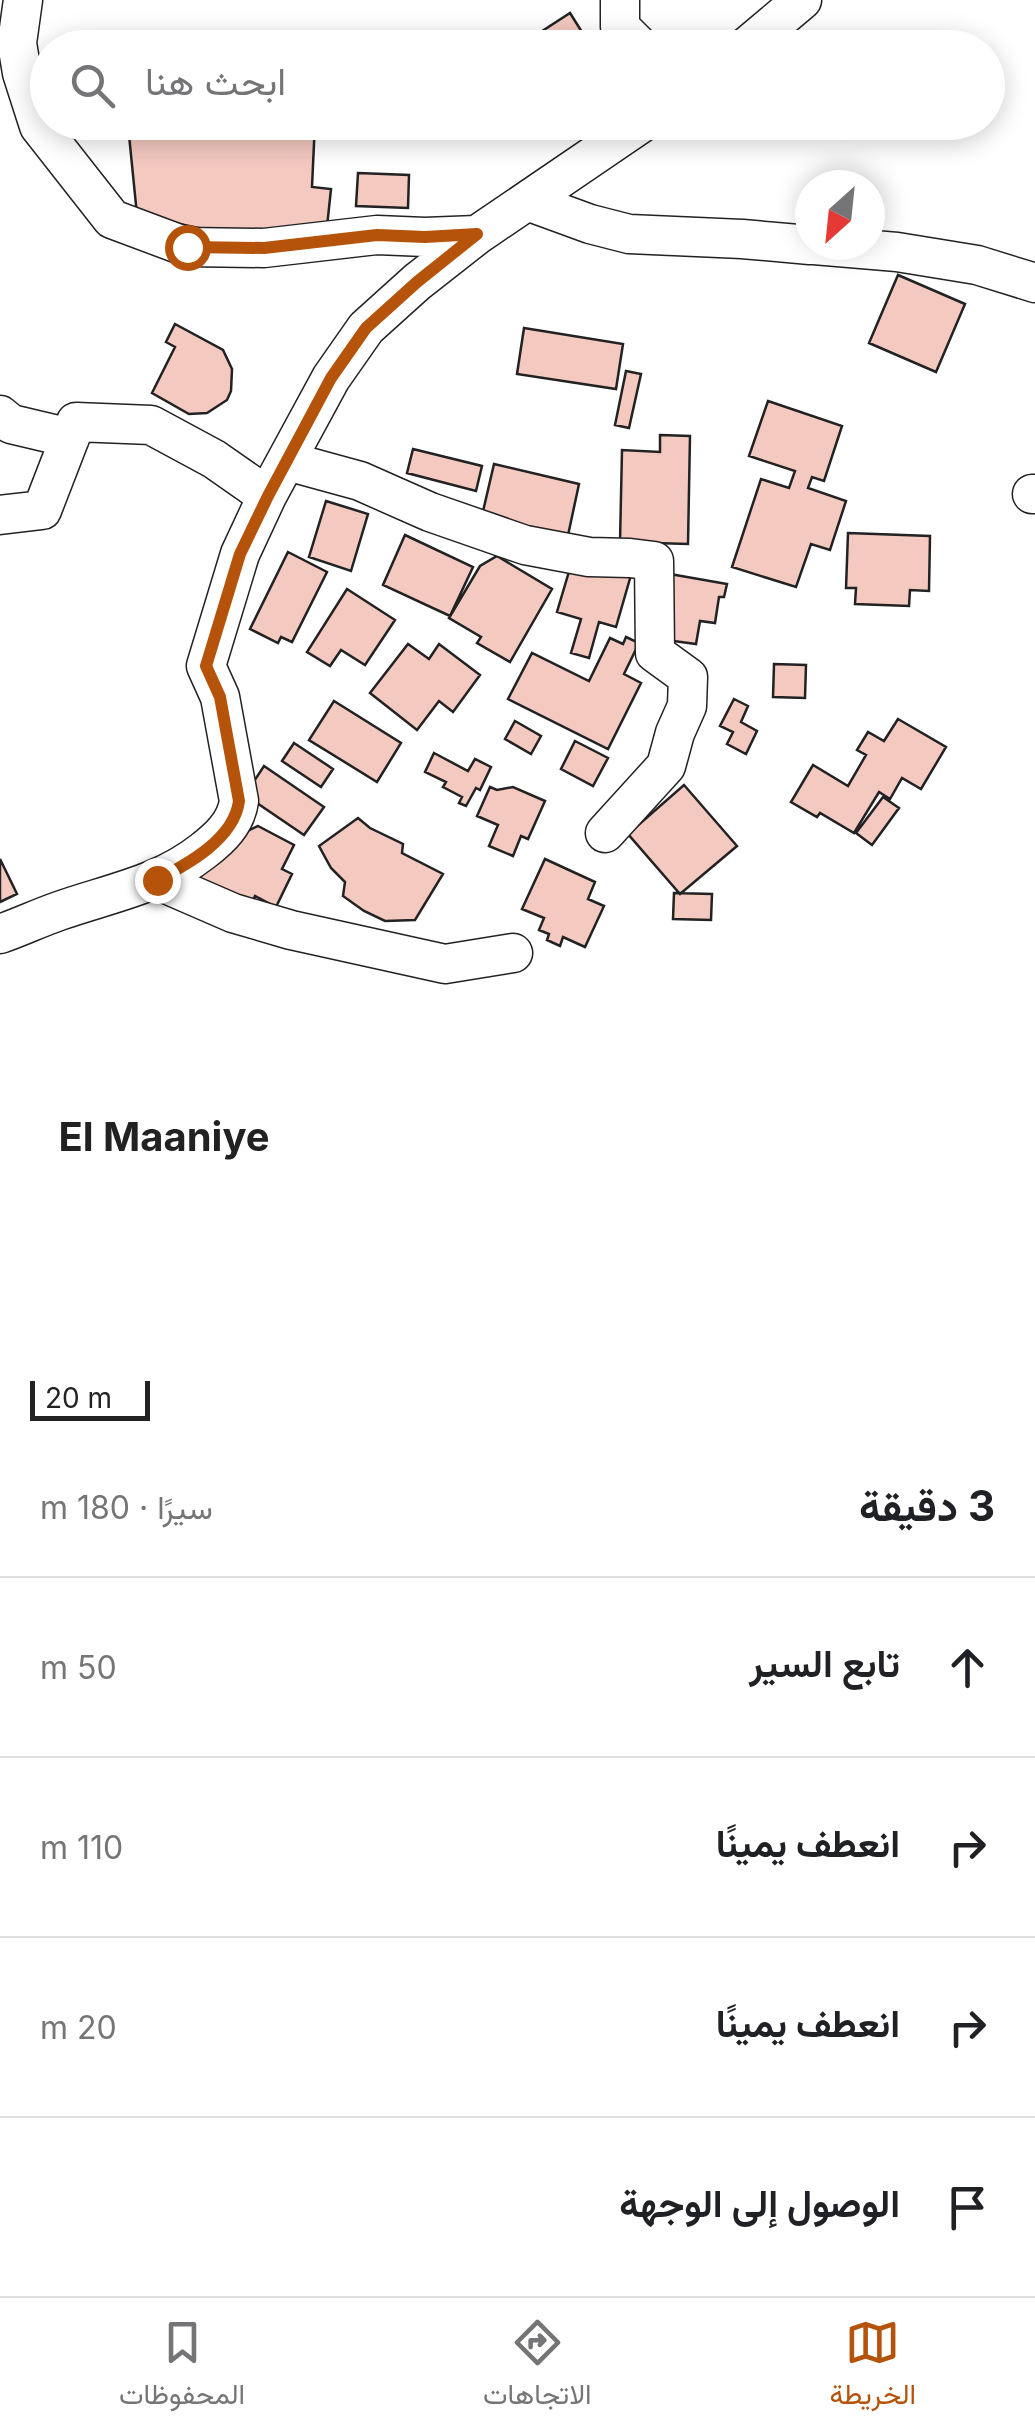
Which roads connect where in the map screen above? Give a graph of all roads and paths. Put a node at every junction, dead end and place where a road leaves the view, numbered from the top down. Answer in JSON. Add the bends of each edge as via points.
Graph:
{"nodes":[{"id":1,"x":23,"y":0,"type":"edge"},
{"id":2,"x":620,"y":0,"type":"edge"},
{"id":3,"x":802,"y":0,"type":"edge"},
{"id":4,"x":623,"y":30,"type":"edge"},
{"id":5,"x":766,"y":30,"type":"edge"},
{"id":6,"x":30,"y":97,"type":"edge"},
{"id":7,"x":50,"y":140,"type":"edge"},
{"id":8,"x":617,"y":140,"type":"edge"},
{"id":9,"x":527,"y":201,"type":"junction"},
{"id":10,"x":477,"y":234,"type":"junction"},
{"id":11,"x":795,"y":243,"type":"edge"},
{"id":12,"x":885,"y":251,"type":"edge"},
{"id":13,"x":1035,"y":283,"type":"edge"},
{"id":14,"x":0,"y":414,"type":"edge"},
{"id":15,"x":70,"y":438,"type":"junction"},
{"id":16,"x":287,"y":461,"type":"junction"},
{"id":17,"x":268,"y":496,"type":"junction"},
{"id":18,"x":0,"y":515,"type":"edge"},
{"id":19,"x":605,"y":833,"type":"dead end"},
{"id":20,"x":157,"y":880,"type":"junction"},
{"id":21,"x":0,"y":934,"type":"edge"},
{"id":22,"x":513,"y":953,"type":"dead end"}],
"edges":[{"from":1,"to":6,"type":"street","via":[[17,43]]},
{"from":2,"to":4,"type":"street"},
{"from":3,"to":5,"type":"street"},
{"from":7,"to":10,"type":"street","via":[[112,220],[187,247]]},
{"from":8,"to":9,"type":"street"},
{"from":9,"to":10,"type":"street"},
{"from":9,"to":11,"type":"street","via":[[629,234]]},
{"from":10,"to":16,"type":"street","via":[[366,328]]},
{"from":12,"to":13,"type":"street"},
{"from":14,"to":15,"type":"street","via":[[11,424]]},
{"from":15,"to":17,"type":"street","via":[[76,422],[152,426]]},
{"from":15,"to":18,"type":"street","via":[[42,510]]},
{"from":16,"to":17,"type":"street"},
{"from":16,"to":19,"type":"street","via":[[360,481],[525,545],[654,561],[654,653],[688,677],[688,706],[666,766]]},
{"from":17,"to":20,"type":"street","via":[[240,554],[206,666],[220,697],[237,815],[188,864]]},
{"from":20,"to":21,"type":"street"},
{"from":20,"to":22,"type":"street","via":[[233,914],[444,964]]}]}
